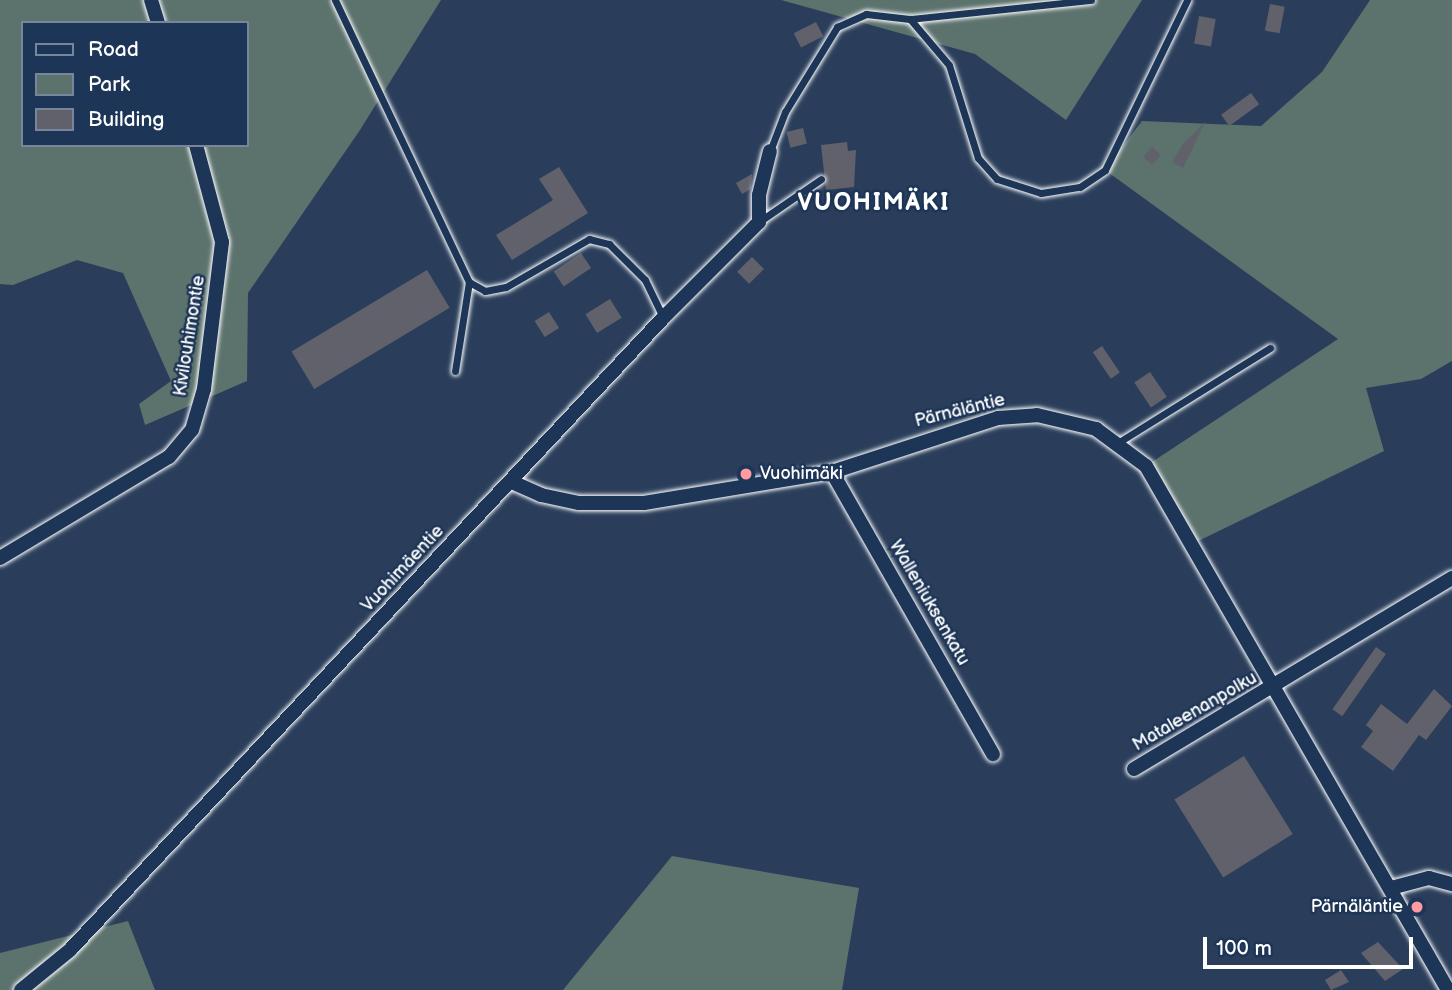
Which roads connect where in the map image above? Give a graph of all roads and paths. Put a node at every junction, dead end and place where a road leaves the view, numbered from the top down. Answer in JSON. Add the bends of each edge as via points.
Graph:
{"nodes":[{"id":1,"x":151,"y":0,"type":"edge"},
{"id":2,"x":335,"y":0,"type":"edge"},
{"id":3,"x":1091,"y":0,"type":"edge"},
{"id":4,"x":1187,"y":0,"type":"edge"},
{"id":5,"x":910,"y":19,"type":"junction"},
{"id":6,"x":157,"y":21,"type":"edge"},
{"id":7,"x":197,"y":147,"type":"edge"},
{"id":8,"x":770,"y":151,"type":"joint"},
{"id":9,"x":821,"y":178,"type":"dead end"},
{"id":10,"x":760,"y":222,"type":"junction"},
{"id":11,"x":469,"y":282,"type":"junction"},
{"id":12,"x":663,"y":318,"type":"junction"},
{"id":13,"x":1270,"y":348,"type":"dead end"},
{"id":14,"x":455,"y":371,"type":"dead end"},
{"id":15,"x":1119,"y":442,"type":"junction"},
{"id":16,"x":832,"y":471,"type":"junction"},
{"id":17,"x":512,"y":482,"type":"junction"},
{"id":18,"x":0,"y":558,"type":"edge"},
{"id":19,"x":1452,"y":578,"type":"edge"},
{"id":20,"x":1274,"y":688,"type":"junction"},
{"id":21,"x":993,"y":754,"type":"dead end"},
{"id":22,"x":1135,"y":769,"type":"dead end"},
{"id":23,"x":1452,"y":884,"type":"edge"},
{"id":24,"x":1391,"y":888,"type":"junction"},
{"id":25,"x":21,"y":990,"type":"edge"},
{"id":26,"x":1448,"y":990,"type":"edge"}],
"edges":[{"from":1,"to":6,"type":"street"},
{"from":2,"to":11,"type":"lane"},
{"from":3,"to":5,"type":"lane"},
{"from":4,"to":5,"type":"lane","via":[[1105,170],[1080,187],[1041,193],[997,180],[978,158],[949,65]]},
{"from":5,"to":8,"type":"lane","via":[[866,14],[837,27],[785,112]]},
{"from":7,"to":18,"type":"street","name":"Kivilouhimontie","via":[[222,242],[204,390],[191,430],[169,457]]},
{"from":8,"to":10,"type":"street","via":[[760,195]]},
{"from":9,"to":10,"type":"lane"},
{"from":10,"to":12,"type":"street","name":"Vuohimäentie"},
{"from":11,"to":12,"type":"lane","via":[[485,290],[506,287],[589,239],[609,244],[645,280]]},
{"from":11,"to":14,"type":"lane"},
{"from":12,"to":17,"type":"street","name":"Vuohimäentie"},
{"from":13,"to":15,"type":"lane"},
{"from":15,"to":16,"type":"street","name":"Pärnäläntie","via":[[1071,420],[1037,415],[998,418]]},
{"from":15,"to":20,"type":"street","name":"Pärnäläntie","via":[[1146,466]]},
{"from":16,"to":17,"type":"street","name":"Pärnäläntie","via":[[604,506],[541,495]]},
{"from":16,"to":21,"type":"street","name":"Walleniuksenkatu"},
{"from":17,"to":25,"type":"street","name":"Vuohimäentie","via":[[71,950]]},
{"from":19,"to":20,"type":"street","name":"Mataleenanpolku"},
{"from":20,"to":22,"type":"street","name":"Mataleenanpolku"},
{"from":20,"to":24,"type":"street","name":"Pärnäläntie"},
{"from":23,"to":24,"type":"street","via":[[1429,878]]},
{"from":24,"to":26,"type":"street","name":"Pärnäläntie"}]}
